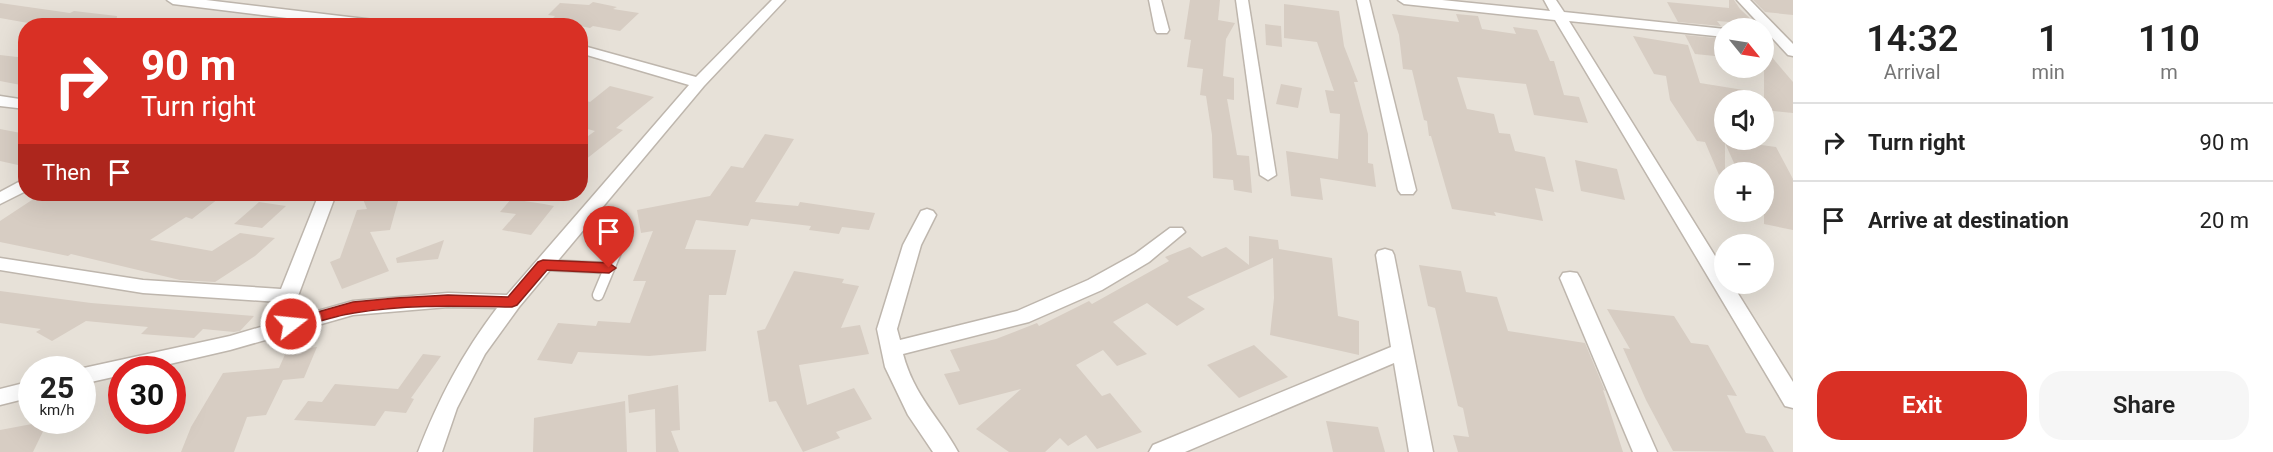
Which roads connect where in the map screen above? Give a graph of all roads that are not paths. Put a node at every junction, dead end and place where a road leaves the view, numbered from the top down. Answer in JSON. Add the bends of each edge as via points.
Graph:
{"nodes":[{"id":1,"x":173,"y":0,"type":"edge"},
{"id":2,"x":779,"y":0,"type":"edge"},
{"id":3,"x":1155,"y":0,"type":"edge"},
{"id":4,"x":1242,"y":0,"type":"edge"},
{"id":5,"x":1363,"y":0,"type":"edge"},
{"id":6,"x":1404,"y":0,"type":"edge"},
{"id":7,"x":1551,"y":0,"type":"edge"},
{"id":8,"x":1743,"y":0,"type":"edge"},
{"id":9,"x":295,"y":14,"type":"junction"},
{"id":10,"x":1560,"y":16,"type":"junction"},
{"id":11,"x":289,"y":18,"type":"edge"},
{"id":12,"x":327,"y":18,"type":"edge"},
{"id":13,"x":1162,"y":30,"type":"dead end"},
{"id":14,"x":1714,"y":32,"type":"edge"},
{"id":15,"x":1787,"y":39,"type":"edge"},
{"id":16,"x":588,"y":51,"type":"edge"},
{"id":17,"x":1793,"y":52,"type":"edge"},
{"id":18,"x":699,"y":83,"type":"junction"},
{"id":19,"x":0,"y":101,"type":"edge"},
{"id":20,"x":18,"y":104,"type":"edge"},
{"id":21,"x":1268,"y":175,"type":"dead end"},
{"id":22,"x":18,"y":188,"type":"edge"},
{"id":23,"x":1407,"y":190,"type":"dead end"},
{"id":24,"x":0,"y":199,"type":"edge"},
{"id":25,"x":325,"y":201,"type":"edge"},
{"id":26,"x":927,"y":215,"type":"dead end"},
{"id":27,"x":1176,"y":232,"type":"dead end"},
{"id":28,"x":616,"y":252,"type":"dead end"},
{"id":29,"x":1385,"y":255,"type":"dead end"},
{"id":30,"x":0,"y":264,"type":"edge"},
{"id":31,"x":543,"y":265,"type":"junction"},
{"id":32,"x":609,"y":268,"type":"junction"},
{"id":33,"x":1570,"y":278,"type":"dead end"},
{"id":34,"x":598,"y":295,"type":"dead end"},
{"id":35,"x":288,"y":296,"type":"junction"},
{"id":36,"x":512,"y":302,"type":"junction"},
{"id":37,"x":291,"y":324,"type":"junction"},
{"id":38,"x":892,"y":349,"type":"junction"},
{"id":39,"x":1402,"y":351,"type":"junction"},
{"id":40,"x":96,"y":373,"type":"edge"},
{"id":41,"x":18,"y":392,"type":"edge"},
{"id":42,"x":0,"y":397,"type":"edge"},
{"id":43,"x":1793,"y":400,"type":"edge"},
{"id":44,"x":430,"y":452,"type":"edge"},
{"id":45,"x":946,"y":452,"type":"edge"},
{"id":46,"x":1161,"y":452,"type":"edge"},
{"id":47,"x":1421,"y":452,"type":"edge"},
{"id":48,"x":1645,"y":452,"type":"edge"}],
"edges":[{"from":1,"to":9,"type":"street"},
{"from":2,"to":18,"type":"street"},
{"from":3,"to":13,"type":"street"},
{"from":4,"to":21,"type":"street"},
{"from":5,"to":23,"type":"street"},
{"from":6,"to":10,"type":"street"},
{"from":7,"to":10,"type":"street"},
{"from":8,"to":15,"type":"street"},
{"from":9,"to":11,"type":"street"},
{"from":9,"to":12,"type":"street"},
{"from":10,"to":14,"type":"street"},
{"from":10,"to":43,"type":"street"},
{"from":15,"to":17,"type":"street"},
{"from":16,"to":18,"type":"street"},
{"from":18,"to":31,"type":"street"},
{"from":19,"to":20,"type":"street"},
{"from":22,"to":24,"type":"street"},
{"from":25,"to":35,"type":"street"},
{"from":26,"to":38,"type":"street","via":[[912,245],[887,329]]},
{"from":27,"to":38,"type":"street","via":[[1142,258],[1095,285],[1022,317]]},
{"from":28,"to":32,"type":"lane"},
{"from":29,"to":39,"type":"street"},
{"from":30,"to":35,"type":"street","via":[[166,291]]},
{"from":31,"to":32,"type":"lane"},
{"from":31,"to":36,"type":"street"},
{"from":32,"to":34,"type":"lane"},
{"from":33,"to":48,"type":"street"},
{"from":35,"to":37,"type":"street"},
{"from":36,"to":37,"type":"street","via":[[396,303],[353,308]]},
{"from":36,"to":44,"type":"street","via":[[477,350],[446,408]]},
{"from":37,"to":40,"type":"street","via":[[230,343]]},
{"from":38,"to":45,"type":"street","via":[[916,409]]},
{"from":39,"to":46,"type":"street"},
{"from":39,"to":47,"type":"street"},
{"from":41,"to":42,"type":"street"}]}
